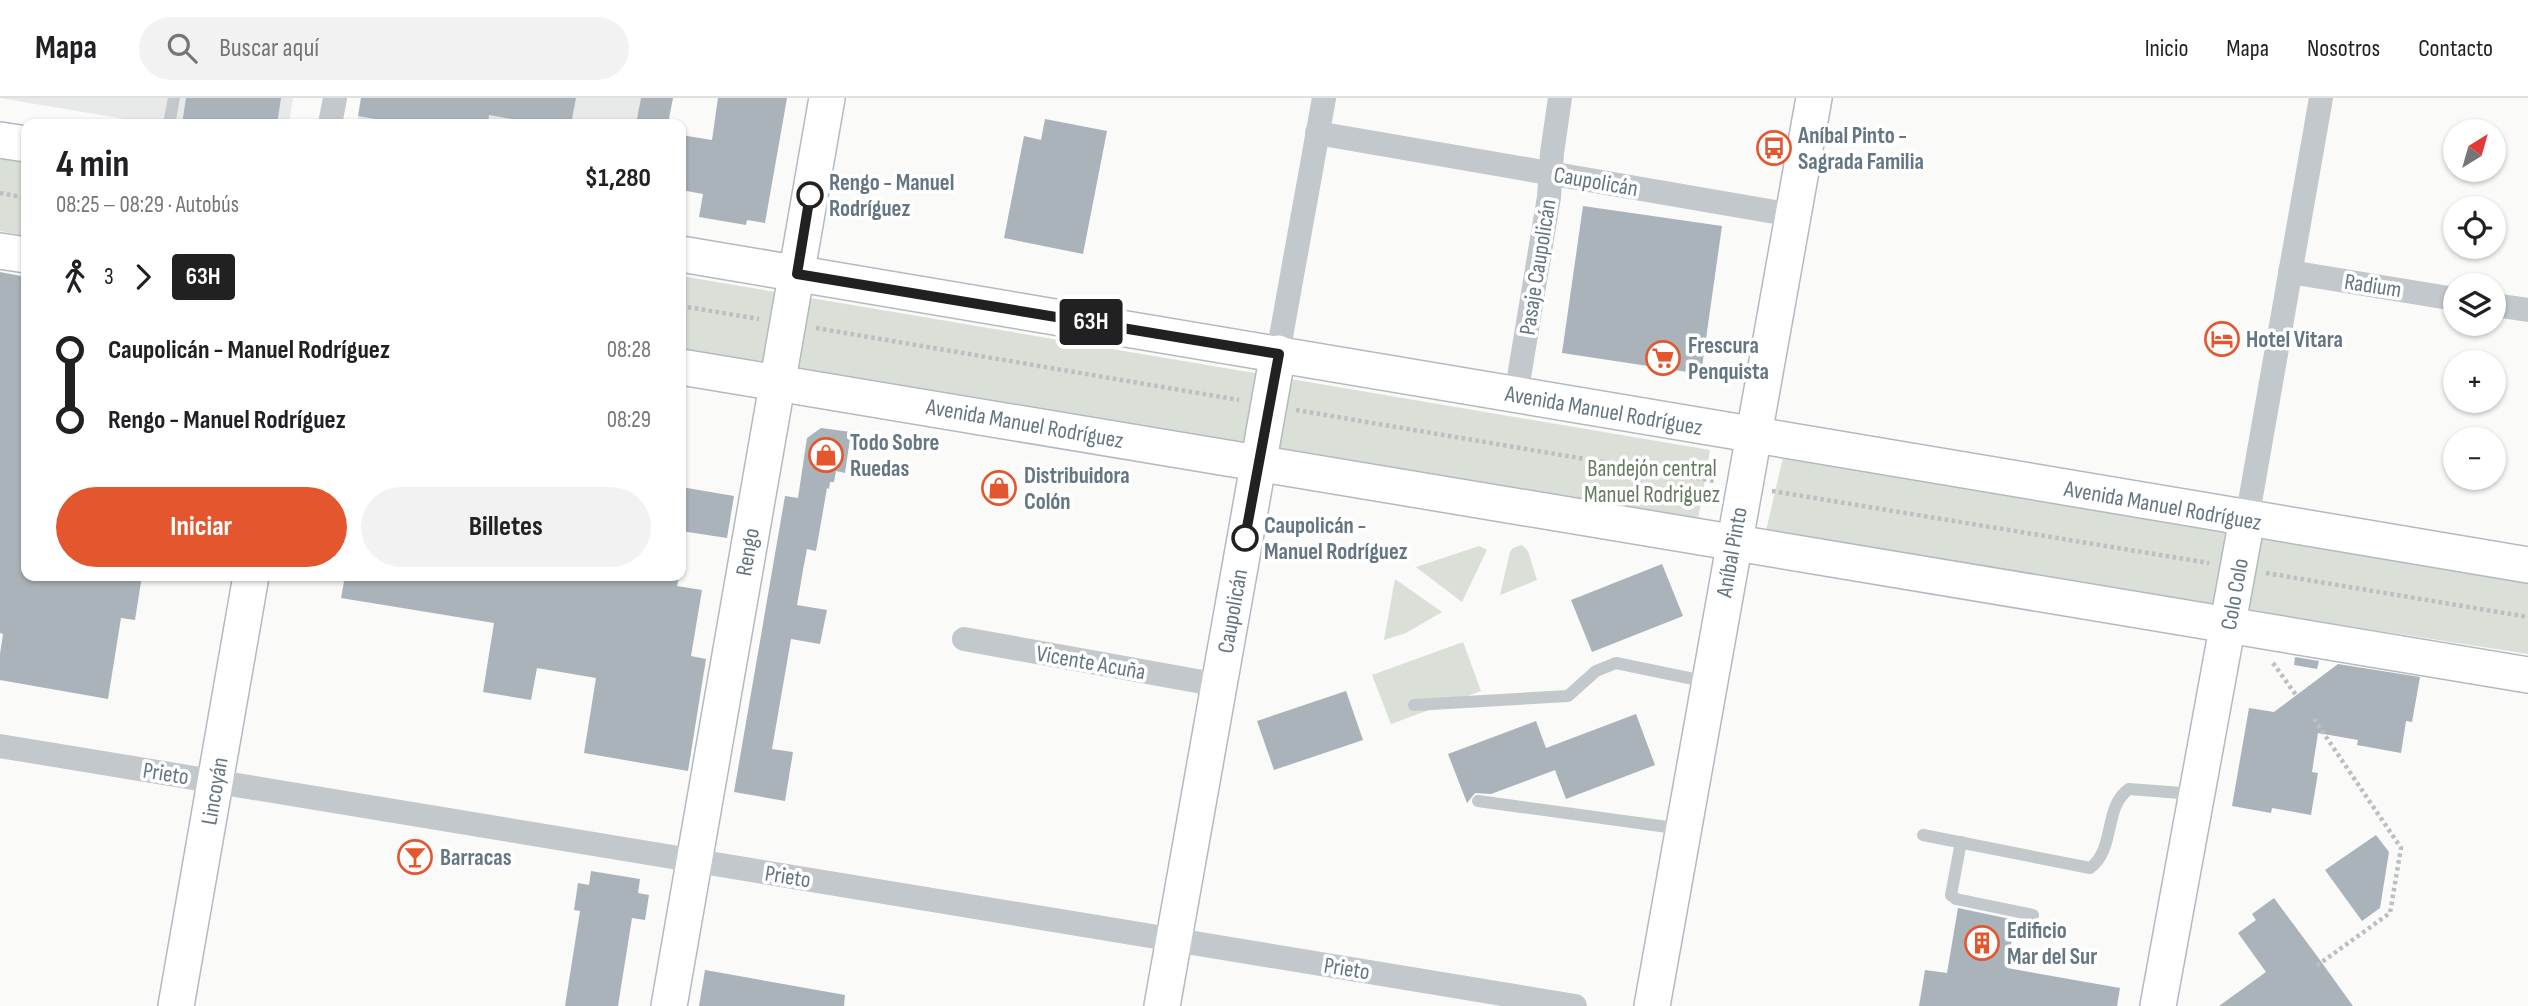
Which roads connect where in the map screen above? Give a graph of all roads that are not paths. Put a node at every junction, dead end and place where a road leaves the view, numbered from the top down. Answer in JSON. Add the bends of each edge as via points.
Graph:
{"nodes":[{"id":1,"x":173,"y":98,"type":"edge"},
{"id":2,"x":335,"y":98,"type":"edge"},
{"id":3,"x":827,"y":98,"type":"edge"},
{"id":4,"x":1324,"y":98,"type":"edge"},
{"id":5,"x":1560,"y":98,"type":"edge"},
{"id":6,"x":1814,"y":98,"type":"edge"},
{"id":7,"x":2321,"y":98,"type":"edge"},
{"id":8,"x":170,"y":119,"type":"edge"},
{"id":9,"x":331,"y":119,"type":"edge"},
{"id":10,"x":1317,"y":133,"type":"junction"},
{"id":11,"x":0,"y":140,"type":"edge"},
{"id":12,"x":21,"y":143,"type":"edge"},
{"id":13,"x":1551,"y":173,"type":"junction"},
{"id":14,"x":1792,"y":215,"type":"junction"},
{"id":15,"x":0,"y":251,"type":"edge"},
{"id":16,"x":21,"y":254,"type":"edge"},
{"id":17,"x":686,"y":255,"type":"edge"},
{"id":18,"x":2290,"y":272,"type":"junction"},
{"id":19,"x":797,"y":274,"type":"junction"},
{"id":20,"x":2443,"y":297,"type":"edge"},
{"id":21,"x":2506,"y":307,"type":"edge"},
{"id":22,"x":2528,"y":310,"type":"edge"},
{"id":23,"x":1279,"y":354,"type":"junction"},
{"id":24,"x":686,"y":367,"type":"edge"},
{"id":25,"x":777,"y":381,"type":"junction"},
{"id":26,"x":1516,"y":395,"type":"junction"},
{"id":27,"x":1752,"y":435,"type":"junction"},
{"id":28,"x":1259,"y":462,"type":"junction"},
{"id":29,"x":2247,"y":519,"type":"junction"},
{"id":30,"x":1733,"y":541,"type":"junction"},
{"id":31,"x":2528,"y":565,"type":"edge"},
{"id":32,"x":250,"y":581,"type":"edge"},
{"id":33,"x":2229,"y":625,"type":"junction"},
{"id":34,"x":964,"y":639,"type":"dead end"},
{"id":35,"x":2528,"y":675,"type":"edge"},
{"id":36,"x":1709,"y":682,"type":"junction"},
{"id":37,"x":1219,"y":685,"type":"junction"},
{"id":38,"x":1414,"y":705,"type":"dead end"},
{"id":39,"x":0,"y":746,"type":"edge"},
{"id":40,"x":215,"y":781,"type":"junction"},
{"id":41,"x":2198,"y":795,"type":"junction"},
{"id":42,"x":1478,"y":801,"type":"dead end"},
{"id":43,"x":1683,"y":829,"type":"junction"},
{"id":44,"x":1923,"y":835,"type":"dead end"},
{"id":45,"x":1961,"y":842,"type":"junction"},
{"id":46,"x":694,"y":860,"type":"junction"},
{"id":47,"x":2033,"y":915,"type":"dead end"},
{"id":48,"x":1173,"y":940,"type":"junction"},
{"id":49,"x":176,"y":1006,"type":"edge"},
{"id":50,"x":669,"y":1006,"type":"edge"},
{"id":51,"x":1161,"y":1006,"type":"edge"},
{"id":52,"x":1575,"y":1006,"type":"edge"},
{"id":53,"x":1652,"y":1006,"type":"edge"},
{"id":54,"x":2158,"y":1006,"type":"edge"}],
"edges":[{"from":1,"to":8,"type":"lane"},
{"from":2,"to":9,"type":"street"},
{"from":3,"to":19,"type":"main road","name":"Rengo"},
{"from":4,"to":10,"type":"street","name":"Caupolicán"},
{"from":5,"to":13,"type":"street","name":"Pasaje Caupolicán"},
{"from":6,"to":14,"type":"main road","name":"Aníbal Pinto"},
{"from":7,"to":18,"type":"street","name":"Colo Colo"},
{"from":10,"to":13,"type":"street","name":"Caupolicán"},
{"from":10,"to":23,"type":"street","name":"Caupolicán"},
{"from":11,"to":12,"type":"main road"},
{"from":13,"to":14,"type":"street","name":"Caupolicán"},
{"from":13,"to":26,"type":"street","name":"Pasaje Caupolicán"},
{"from":14,"to":27,"type":"main road","name":"Aníbal Pinto"},
{"from":15,"to":16,"type":"main road"},
{"from":17,"to":19,"type":"main road","name":"Avenida Manuel Rodríguez"},
{"from":18,"to":20,"type":"street","name":"Radium"},
{"from":18,"to":29,"type":"street","name":"Colo Colo"},
{"from":19,"to":23,"type":"main road","name":"Avenida Manuel Rodríguez"},
{"from":19,"to":25,"type":"main road","name":"Rengo"},
{"from":21,"to":22,"type":"street"},
{"from":23,"to":26,"type":"main road","name":"Avenida Manuel Rodríguez"},
{"from":23,"to":28,"type":"main road","name":"Caupolicán"},
{"from":24,"to":25,"type":"main road","name":"Avenida Manuel Rodríguez"},
{"from":25,"to":28,"type":"main road","name":"Avenida Manuel Rodríguez"},
{"from":25,"to":46,"type":"main road","name":"Rengo"},
{"from":26,"to":27,"type":"main road","name":"Avenida Manuel Rodríguez"},
{"from":27,"to":29,"type":"main road","name":"Avenida Manuel Rodríguez"},
{"from":27,"to":30,"type":"main road","name":"Aníbal Pinto"},
{"from":28,"to":30,"type":"main road","name":"Avenida Manuel Rodríguez"},
{"from":28,"to":37,"type":"main road","name":"Caupolicán"},
{"from":29,"to":31,"type":"main road","name":"Avenida Manuel Rodríguez"},
{"from":29,"to":33,"type":"main road","name":"Colo Colo"},
{"from":30,"to":33,"type":"main road","name":"Avenida Manuel Rodríguez"},
{"from":30,"to":36,"type":"main road","name":"Aníbal Pinto"},
{"from":32,"to":40,"type":"main road","name":"Lincoyán"},
{"from":33,"to":35,"type":"main road","name":"Avenida Manuel Rodríguez"},
{"from":33,"to":41,"type":"main road","name":"Colo Colo"},
{"from":34,"to":37,"type":"street","name":"Vicente Acuña"},
{"from":36,"to":38,"type":"lane","via":[[1616,663],[1596,671],[1567,696]]},
{"from":36,"to":43,"type":"main road","name":"Aníbal Pinto"},
{"from":37,"to":48,"type":"main road","name":"Caupolicán"},
{"from":39,"to":40,"type":"street","name":"Prieto"},
{"from":40,"to":46,"type":"street","name":"Prieto"},
{"from":40,"to":49,"type":"main road","name":"Lincoyán"},
{"from":41,"to":45,"type":"lane","via":[[2129,789],[2118,800],[2100,861],[2090,868]]},
{"from":41,"to":54,"type":"main road","name":"Colo Colo"},
{"from":42,"to":43,"type":"lane"},
{"from":43,"to":53,"type":"main road","name":"Aníbal Pinto"},
{"from":44,"to":45,"type":"lane"},
{"from":45,"to":47,"type":"lane","via":[[1951,895]]},
{"from":46,"to":48,"type":"street","name":"Prieto"},
{"from":46,"to":50,"type":"main road","name":"Rengo"},
{"from":48,"to":51,"type":"main road","name":"Caupolicán"},
{"from":48,"to":52,"type":"street","name":"Prieto"}]}
